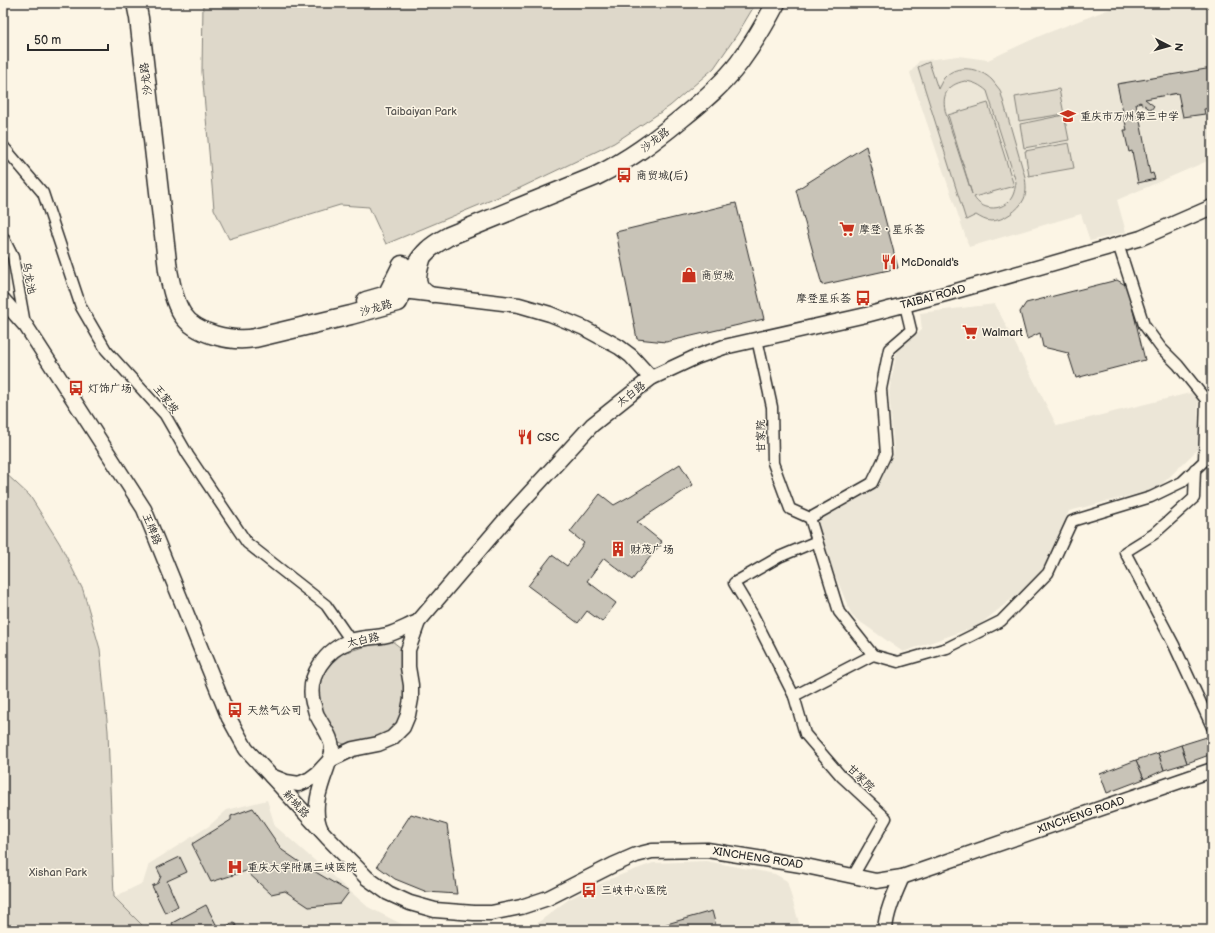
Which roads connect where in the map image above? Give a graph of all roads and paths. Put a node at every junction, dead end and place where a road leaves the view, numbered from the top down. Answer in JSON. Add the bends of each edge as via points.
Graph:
{"nodes":[{"id":1,"x":136,"y":3,"type":"edge"},
{"id":2,"x":144,"y":3,"type":"edge"},
{"id":3,"x":764,"y":3,"type":"edge"},
{"id":4,"x":776,"y":3,"type":"edge"},
{"id":5,"x":3,"y":146,"type":"edge"},
{"id":6,"x":1212,"y":207,"type":"edge"},
{"id":7,"x":3,"y":237,"type":"edge"},
{"id":8,"x":1118,"y":244,"type":"junction"},
{"id":9,"x":427,"y":250,"type":"junction"},
{"id":10,"x":432,"y":295,"type":"junction"},
{"id":11,"x":396,"y":296,"type":"junction"},
{"id":12,"x":3,"y":300,"type":"edge"},
{"id":13,"x":905,"y":305,"type":"junction"},
{"id":14,"x":26,"y":326,"type":"junction"},
{"id":15,"x":757,"y":339,"type":"junction"},
{"id":16,"x":651,"y":378,"type":"junction"},
{"id":17,"x":1195,"y":469,"type":"junction"},
{"id":18,"x":810,"y":518,"type":"junction"},
{"id":19,"x":817,"y":541,"type":"junction"},
{"id":20,"x":418,"y":622,"type":"junction"},
{"id":21,"x":351,"y":641,"type":"junction"},
{"id":22,"x":873,"y":655,"type":"junction"},
{"id":23,"x":794,"y":696,"type":"junction"},
{"id":24,"x":1212,"y":727,"type":"edge"},
{"id":25,"x":330,"y":760,"type":"junction"},
{"id":26,"x":1212,"y":770,"type":"edge"},
{"id":27,"x":269,"y":775,"type":"junction"},
{"id":28,"x":323,"y":834,"type":"junction"},
{"id":29,"x":853,"y":876,"type":"junction"},
{"id":30,"x":902,"y":877,"type":"junction"},
{"id":31,"x":886,"y":930,"type":"edge"}],
"edges":[{"from":1,"to":11,"type":"highway","name":"沙龙路","via":[[168,270],[172,289],[183,316],[208,333],[242,340],[351,315]]},
{"from":2,"to":11,"type":"highway","name":"沙龙路","via":[[176,258],[183,289],[191,307],[201,316],[228,327],[257,328]]},
{"from":3,"to":11,"type":"highway","name":"沙龙路","via":[[713,78],[681,107],[617,153],[432,235],[418,245],[404,263]]},
{"from":4,"to":9,"type":"highway","name":"沙龙路","via":[[755,40],[724,81],[706,99],[636,154],[596,176],[449,236]]},
{"from":5,"to":21,"type":"street","name":"王家坡","via":[[42,193],[81,307],[106,350],[166,415],[188,455],[247,543],[326,605]]},
{"from":6,"to":8,"type":"main road","name":"TAIBAI ROAD","via":[[1147,236]]},
{"from":7,"to":14,"type":"street","name":"乌龙池","via":[[12,257]]},
{"from":8,"to":13,"type":"main road","name":"TAIBAI ROAD"},
{"from":8,"to":17,"type":"street","via":[[1144,325],[1206,400],[1204,461]]},
{"from":9,"to":10,"type":"main road","via":[[419,280],[424,291]]},
{"from":9,"to":11,"type":"highway","name":"沙龙路"},
{"from":10,"to":11,"type":"main road","name":"太白路"},
{"from":10,"to":16,"type":"main road","name":"太白路","via":[[519,305],[550,314],[584,328],[619,347]]},
{"from":12,"to":14,"type":"main road","name":"王牌路"},
{"from":13,"to":15,"type":"main road","name":"TAIBAI ROAD"},
{"from":13,"to":18,"type":"street","via":[[911,330],[889,349],[881,390],[886,454],[872,483]]},
{"from":14,"to":27,"type":"main road","name":"王牌路","via":[[144,509],[229,718],[246,749]]},
{"from":15,"to":16,"type":"main road","name":"TAIBAI ROAD","via":[[696,356]]},
{"from":15,"to":18,"type":"street","name":"甘家院","via":[[772,407],[773,463],[790,509]]},
{"from":16,"to":20,"type":"main road","name":"太白路","via":[[592,425],[505,520]]},
{"from":17,"to":22,"type":"street","via":[[1182,482],[1151,497],[1072,521],[1048,573],[1001,621],[947,648],[898,662]]},
{"from":17,"to":24,"type":"street","via":[[1194,498],[1154,534],[1125,552],[1174,645]]},
{"from":18,"to":19,"type":"street"},
{"from":19,"to":22,"type":"street","via":[[839,612]]},
{"from":19,"to":23,"type":"street","name":"甘家院","via":[[779,557],[734,583]]},
{"from":20,"to":21,"type":"main road","name":"太白路","via":[[389,635]]},
{"from":20,"to":25,"type":"main road","name":"太白路","via":[[408,650],[411,699],[403,727],[392,738],[353,749]]},
{"from":21,"to":25,"type":"main road","name":"太白路","via":[[330,653],[322,662],[314,679],[312,697],[317,715],[331,739]]},
{"from":22,"to":23,"type":"street"},
{"from":23,"to":29,"type":"street","name":"甘家院","via":[[805,734],[841,776],[886,818]]},
{"from":25,"to":27,"type":"main road","name":"太白路","via":[[318,773],[299,784]]},
{"from":25,"to":28,"type":"main road","name":"太白路","via":[[316,804]]},
{"from":26,"to":30,"type":"main road","name":"XINCHENG ROAD"},
{"from":27,"to":28,"type":"main road","name":"新城路"},
{"from":28,"to":29,"type":"main road","name":"XINCHENG ROAD","via":[[367,878],[388,893],[434,910],[491,913],[521,907],[548,898],[636,855],[652,851],[707,850]]},
{"from":29,"to":30,"type":"main road","name":"XINCHENG ROAD","via":[[876,881]]},
{"from":30,"to":31,"type":"main road","via":[[892,902]]}]}
